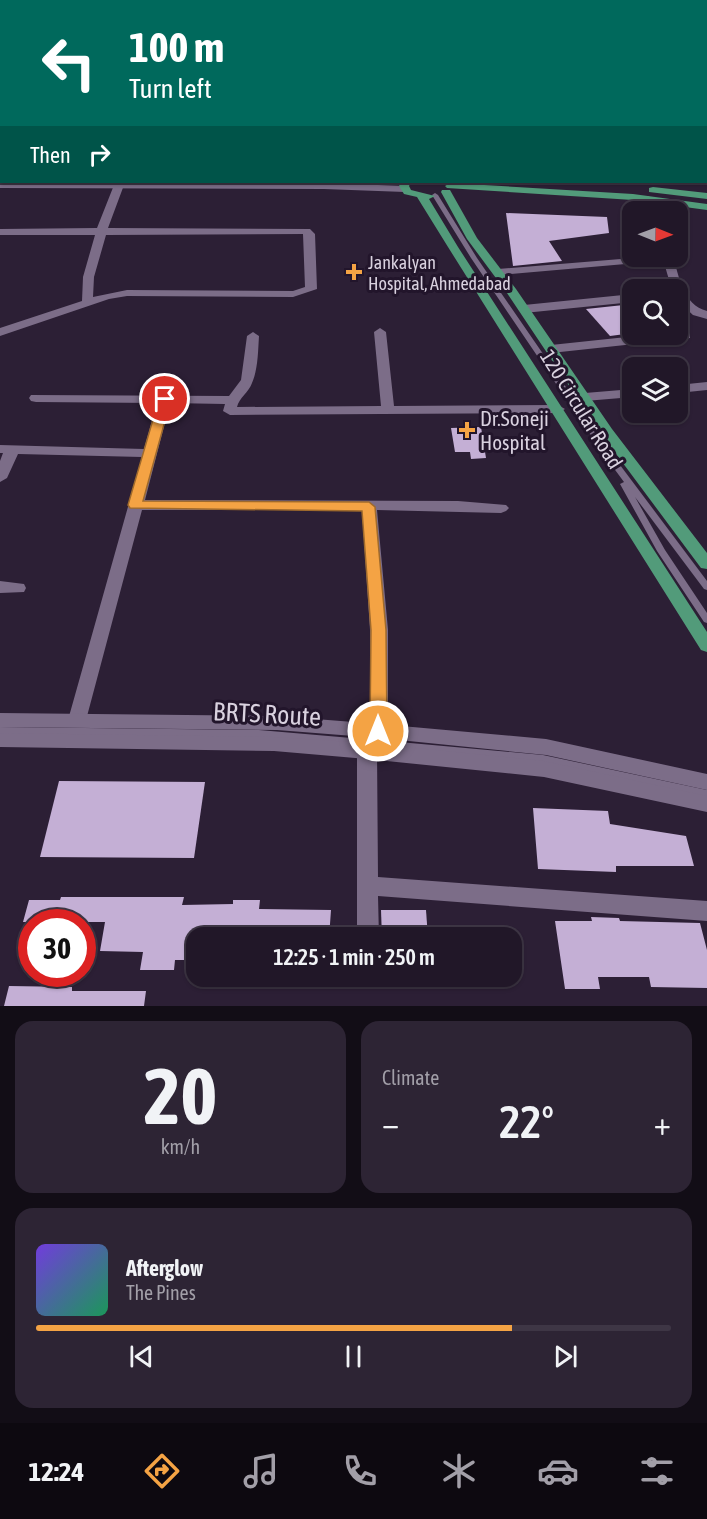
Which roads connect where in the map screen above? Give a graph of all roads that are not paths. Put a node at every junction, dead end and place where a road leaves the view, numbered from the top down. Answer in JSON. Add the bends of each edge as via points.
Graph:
{"nodes":[{"id":1,"x":563,"y":183,"type":"edge"},
{"id":2,"x":0,"y":185,"type":"edge"},
{"id":3,"x":119,"y":185,"type":"junction"},
{"id":4,"x":406,"y":185,"type":"edge"},
{"id":5,"x":444,"y":189,"type":"edge"},
{"id":6,"x":421,"y":195,"type":"junction"},
{"id":7,"x":648,"y":199,"type":"joint"},
{"id":8,"x":707,"y":206,"type":"edge"},
{"id":9,"x":0,"y":232,"type":"edge"},
{"id":10,"x":101,"y":232,"type":"junction"},
{"id":11,"x":622,"y":262,"type":"edge"},
{"id":12,"x":671,"y":267,"type":"edge"},
{"id":13,"x":498,"y":272,"type":"junction"},
{"id":14,"x":622,"y":299,"type":"edge"},
{"id":15,"x":88,"y":303,"type":"junction"},
{"id":16,"x":525,"y":309,"type":"junction"},
{"id":17,"x":707,"y":315,"type":"edge"},
{"id":18,"x":0,"y":332,"type":"edge"},
{"id":19,"x":380,"y":332,"type":"dead end"},
{"id":20,"x":253,"y":336,"type":"dead end"},
{"id":21,"x":622,"y":342,"type":"edge"},
{"id":22,"x":551,"y":349,"type":"junction"},
{"id":23,"x":707,"y":386,"type":"edge"},
{"id":24,"x":688,"y":388,"type":"edge"},
{"id":25,"x":622,"y":394,"type":"edge"},
{"id":26,"x":585,"y":397,"type":"junction"},
{"id":27,"x":36,"y":398,"type":"dead end"},
{"id":28,"x":165,"y":399,"type":"junction"},
{"id":29,"x":232,"y":400,"type":"junction"},
{"id":30,"x":558,"y":409,"type":"junction"},
{"id":31,"x":388,"y":410,"type":"junction"},
{"id":32,"x":6,"y":449,"type":"edge"},
{"id":33,"x":148,"y":453,"type":"junction"},
{"id":34,"x":611,"y":459,"type":"junction"},
{"id":35,"x":0,"y":478,"type":"edge"},
{"id":36,"x":135,"y":505,"type":"junction"},
{"id":37,"x":369,"y":507,"type":"junction"},
{"id":38,"x":501,"y":508,"type":"dead end"},
{"id":39,"x":707,"y":564,"type":"edge"},
{"id":40,"x":707,"y":587,"type":"edge"},
{"id":41,"x":0,"y":588,"type":"edge"},
{"id":42,"x":18,"y":588,"type":"dead end"},
{"id":43,"x":707,"y":620,"type":"edge"},
{"id":44,"x":707,"y":646,"type":"edge"},
{"id":45,"x":0,"y":720,"type":"edge"},
{"id":46,"x":76,"y":720,"type":"junction"},
{"id":47,"x":0,"y":731,"type":"edge"},
{"id":48,"x":378,"y":731,"type":"junction"},
{"id":49,"x":0,"y":740,"type":"edge"},
{"id":50,"x":367,"y":751,"type":"junction"},
{"id":51,"x":707,"y":782,"type":"edge"},
{"id":52,"x":707,"y":794,"type":"edge"},
{"id":53,"x":707,"y":804,"type":"edge"},
{"id":54,"x":368,"y":886,"type":"junction"},
{"id":55,"x":707,"y":912,"type":"edge"},
{"id":56,"x":368,"y":927,"type":"edge"}],
"edges":[{"from":1,"to":8,"type":"main road","via":[[637,188]]},
{"from":2,"to":3,"type":"street"},
{"from":3,"to":4,"type":"street"},
{"from":3,"to":10,"type":"street"},
{"from":4,"to":6,"type":"main road"},
{"from":5,"to":6,"type":"main road"},
{"from":5,"to":7,"type":"main road"},
{"from":5,"to":13,"type":"main road","name":"120 Circular Road","via":[[472,239]]},
{"from":5,"to":34,"type":"lane","via":[[474,258]]},
{"from":6,"to":30,"type":"main road","name":"120 Circular Road"},
{"from":7,"to":8,"type":"main road"},
{"from":9,"to":10,"type":"street"},
{"from":10,"to":15,"type":"street","via":[[86,292]]},
{"from":10,"to":15,"type":"street","via":[[306,231],[310,234],[311,289],[293,294],[127,293]]},
{"from":11,"to":13,"type":"street"},
{"from":12,"to":17,"type":"street","via":[[682,301],[689,309]]},
{"from":13,"to":16,"type":"main road","name":"120 Circular Road"},
{"from":14,"to":16,"type":"street"},
{"from":15,"to":18,"type":"street"},
{"from":16,"to":22,"type":"main road","name":"120 Circular Road"},
{"from":19,"to":31,"type":"street"},
{"from":20,"to":29,"type":"street","via":[[247,382],[243,393]]},
{"from":21,"to":22,"type":"street"},
{"from":22,"to":26,"type":"main road","name":"120 Circular Road"},
{"from":23,"to":24,"type":"street"},
{"from":25,"to":26,"type":"street"},
{"from":26,"to":39,"type":"main road","name":"120 Circular Road"},
{"from":27,"to":28,"type":"street"},
{"from":28,"to":29,"type":"street"},
{"from":28,"to":33,"type":"street"},
{"from":29,"to":31,"type":"street","via":[[230,411]]},
{"from":30,"to":31,"type":"street"},
{"from":30,"to":44,"type":"main road","name":"120 Circular Road"},
{"from":32,"to":33,"type":"street"},
{"from":32,"to":35,"type":"street"},
{"from":33,"to":36,"type":"street"},
{"from":34,"to":40,"type":"lane"},
{"from":34,"to":43,"type":"lane","via":[[661,551]]},
{"from":36,"to":37,"type":"street"},
{"from":36,"to":46,"type":"street"},
{"from":37,"to":38,"type":"street"},
{"from":37,"to":48,"type":"street","via":[[379,630]]},
{"from":41,"to":42,"type":"street"},
{"from":45,"to":46,"type":"street"},
{"from":46,"to":48,"type":"street","via":[[278,723]]},
{"from":47,"to":52,"type":"lane","name":"BRTS Route","via":[[259,734],[543,759]]},
{"from":48,"to":51,"type":"street","via":[[546,747]]},
{"from":49,"to":50,"type":"street","via":[[274,744]]},
{"from":50,"to":53,"type":"street","via":[[544,769]]},
{"from":50,"to":54,"type":"street"},
{"from":54,"to":55,"type":"street"},
{"from":54,"to":56,"type":"street"}]}
